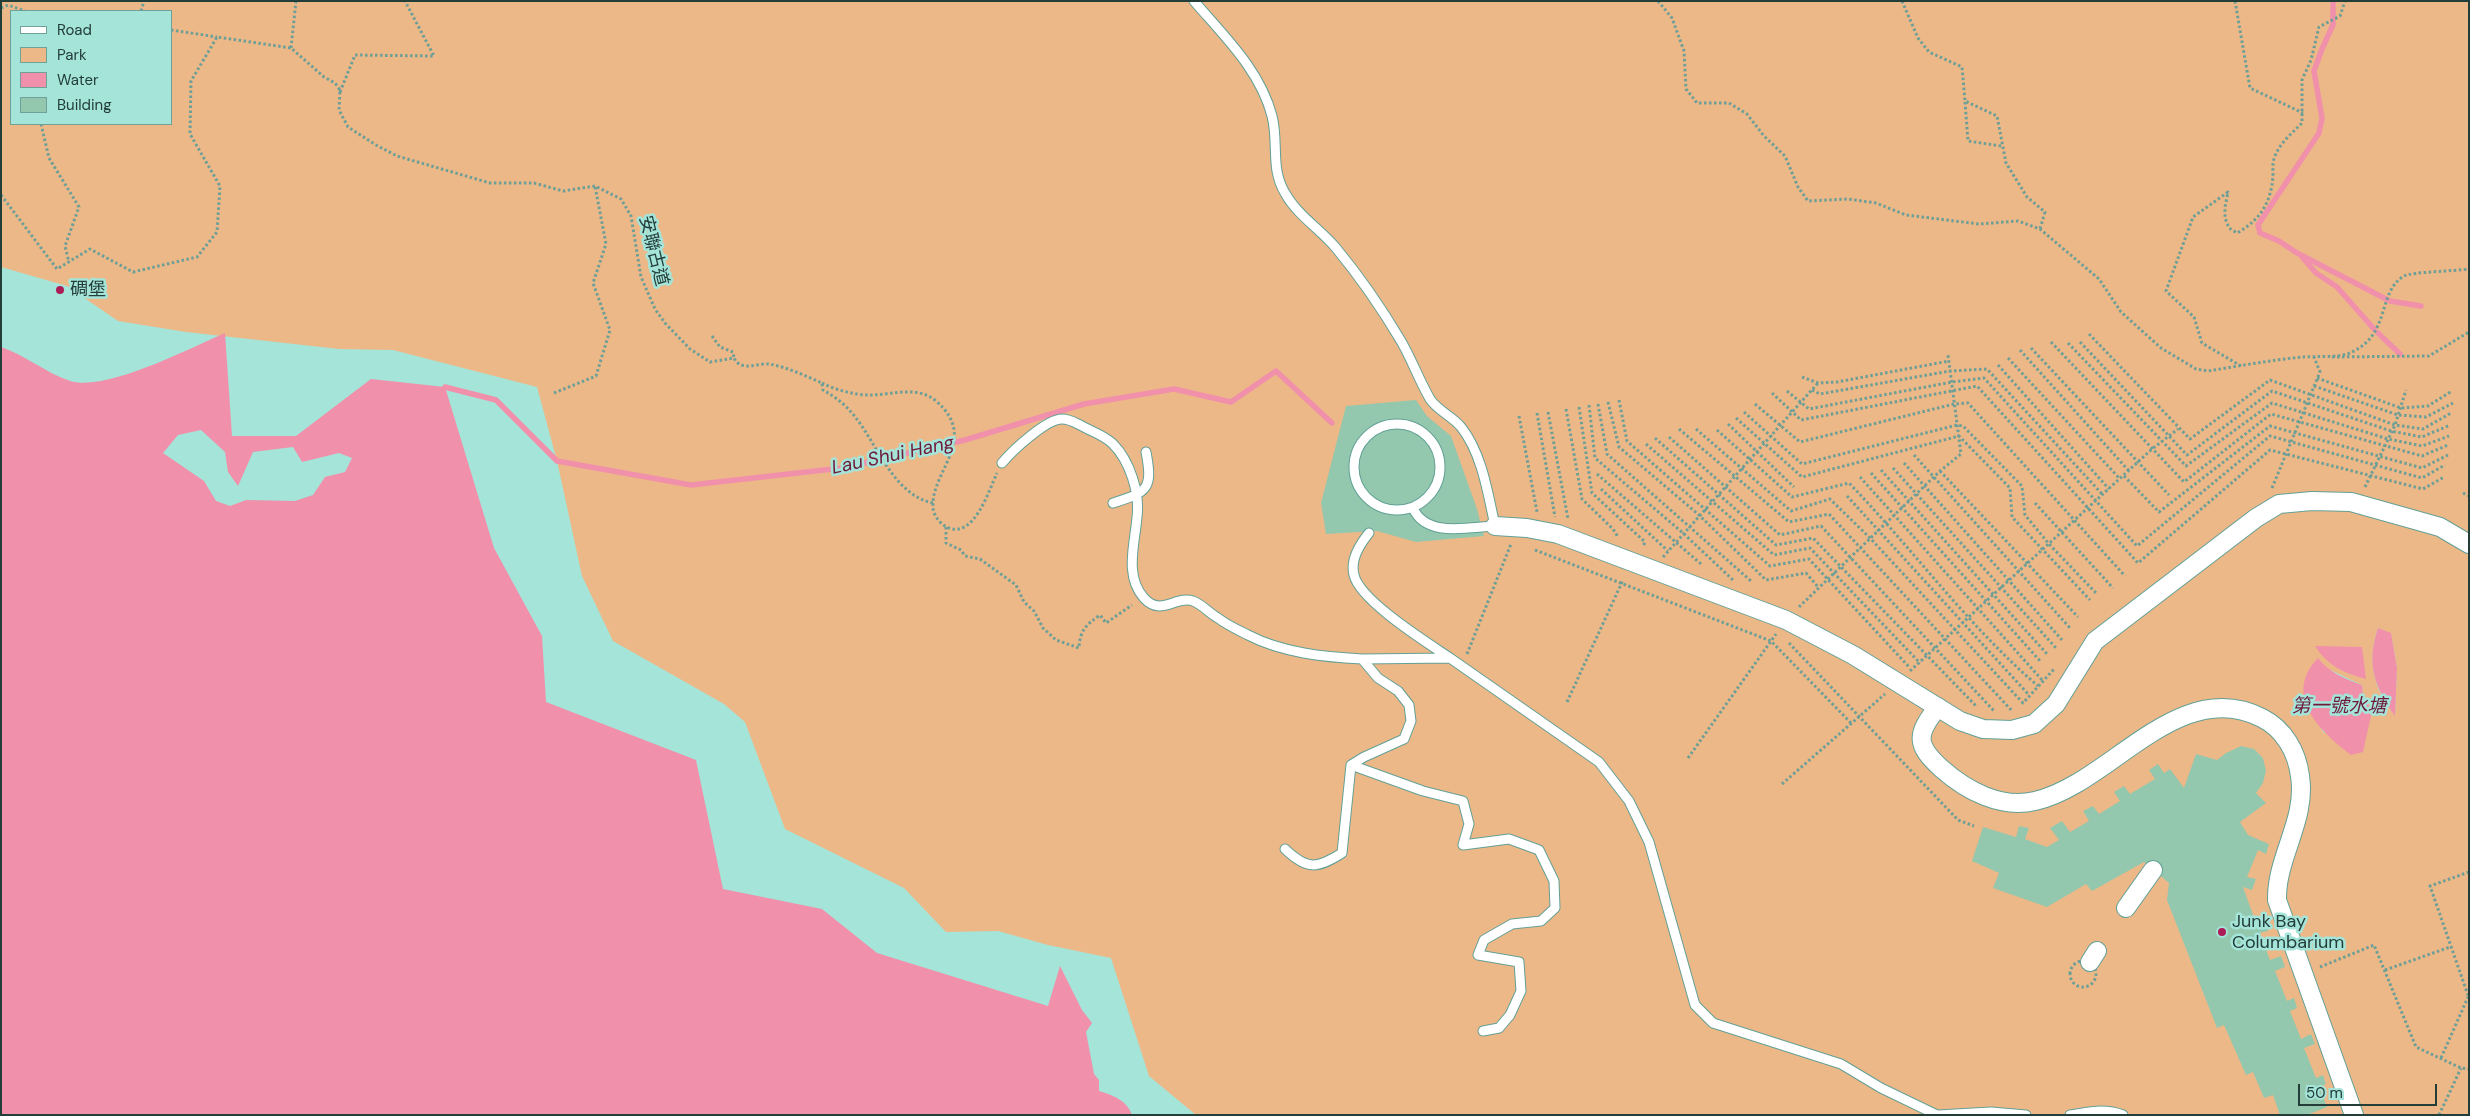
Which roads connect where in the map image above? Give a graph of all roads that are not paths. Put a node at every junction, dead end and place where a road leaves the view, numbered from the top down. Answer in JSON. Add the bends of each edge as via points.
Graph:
{"nodes":[{"id":1,"x":1194,"y":1,"type":"edge"},
{"id":2,"x":1146,"y":452,"type":"dead end"},
{"id":3,"x":1002,"y":463,"type":"road end"},
{"id":4,"x":1137,"y":495,"type":"junction"},
{"id":5,"x":1113,"y":503,"type":"dead end"},
{"id":6,"x":1413,"y":508,"type":"junction"},
{"id":7,"x":1495,"y":526,"type":"junction"},
{"id":8,"x":1369,"y":533,"type":"dead end"},
{"id":9,"x":2469,"y":544,"type":"edge"},
{"id":10,"x":1450,"y":658,"type":"junction"},
{"id":11,"x":1362,"y":659,"type":"junction"},
{"id":12,"x":1938,"y":707,"type":"junction"},
{"id":13,"x":1352,"y":765,"type":"junction"},
{"id":14,"x":1285,"y":849,"type":"dead end"},
{"id":15,"x":2153,"y":870,"type":"dead end"},
{"id":16,"x":2126,"y":908,"type":"dead end"},
{"id":17,"x":1483,"y":1031,"type":"dead end"},
{"id":18,"x":2107,"y":1112,"type":"edge"},
{"id":19,"x":1938,"y":1115,"type":"edge"},
{"id":20,"x":2026,"y":1115,"type":"edge"},
{"id":21,"x":2070,"y":1115,"type":"edge"},
{"id":22,"x":2123,"y":1115,"type":"edge"},
{"id":23,"x":2354,"y":1115,"type":"edge"}],
"edges":[{"from":1,"to":7,"type":"lane","via":[[1258,82],[1272,116],[1276,175],[1288,198],[1328,238],[1358,277],[1402,343],[1432,401],[1461,426],[1470,441]]},
{"from":2,"to":4,"type":"lane","via":[[1146,488]]},
{"from":3,"to":4,"type":"lane","via":[[1050,422],[1070,420],[1112,442],[1120,452]]},
{"from":4,"to":5,"type":"lane"},
{"from":4,"to":11,"type":"lane","via":[[1132,565],[1143,598],[1154,606],[1188,600],[1194,602],[1251,636],[1288,650],[1324,657]]},
{"from":6,"to":6,"type":"lane","via":[[1397,511],[1376,505],[1356,482],[1354,461],[1357,450],[1362,441],[1379,428],[1404,424],[1416,428],[1434,446],[1439,458],[1437,484],[1430,495]]},
{"from":6,"to":7,"type":"lane","via":[[1425,524],[1436,528]]},
{"from":7,"to":12,"type":"street","via":[[1540,530],[1640,564],[1905,676]]},
{"from":8,"to":10,"type":"lane","via":[[1356,554],[1354,575],[1365,593]]},
{"from":9,"to":12,"type":"street","via":[[2440,526],[2357,504],[2312,501],[2279,504],[2256,518],[2095,641],[2056,704],[2034,724],[2012,730],[1983,729],[1960,721]]},
{"from":10,"to":11,"type":"lane"},
{"from":10,"to":19,"type":"lane","via":[[1599,762],[1629,801],[1648,842],[1695,1005],[1713,1023],[1841,1064],[1881,1088]]},
{"from":11,"to":13,"type":"lane","via":[[1378,678],[1398,691],[1409,705],[1411,721],[1404,739]]},
{"from":12,"to":23,"type":"street","via":[[1921,732],[1923,747],[1932,760],[1976,793],[2014,803],[2035,801],[2057,793],[2192,712],[2235,709],[2256,715],[2274,726],[2293,752],[2301,781],[2298,816],[2277,885],[2277,900]]},
{"from":13,"to":14,"type":"lane","via":[[1342,853],[1323,866],[1299,863]]},
{"from":13,"to":17,"type":"lane","via":[[1423,791],[1463,801],[1470,824],[1463,844],[1509,839],[1539,850],[1554,881],[1555,908],[1541,921],[1512,924],[1484,940],[1478,955],[1519,962],[1521,991],[1510,1015],[1499,1028]]},
{"from":15,"to":16,"type":"street"},
{"from":18,"to":21,"type":"lane","via":[[2092,1110]]},
{"from":18,"to":22,"type":"lane"},
{"from":19,"to":20,"type":"lane","via":[[1991,1112]]}]}
